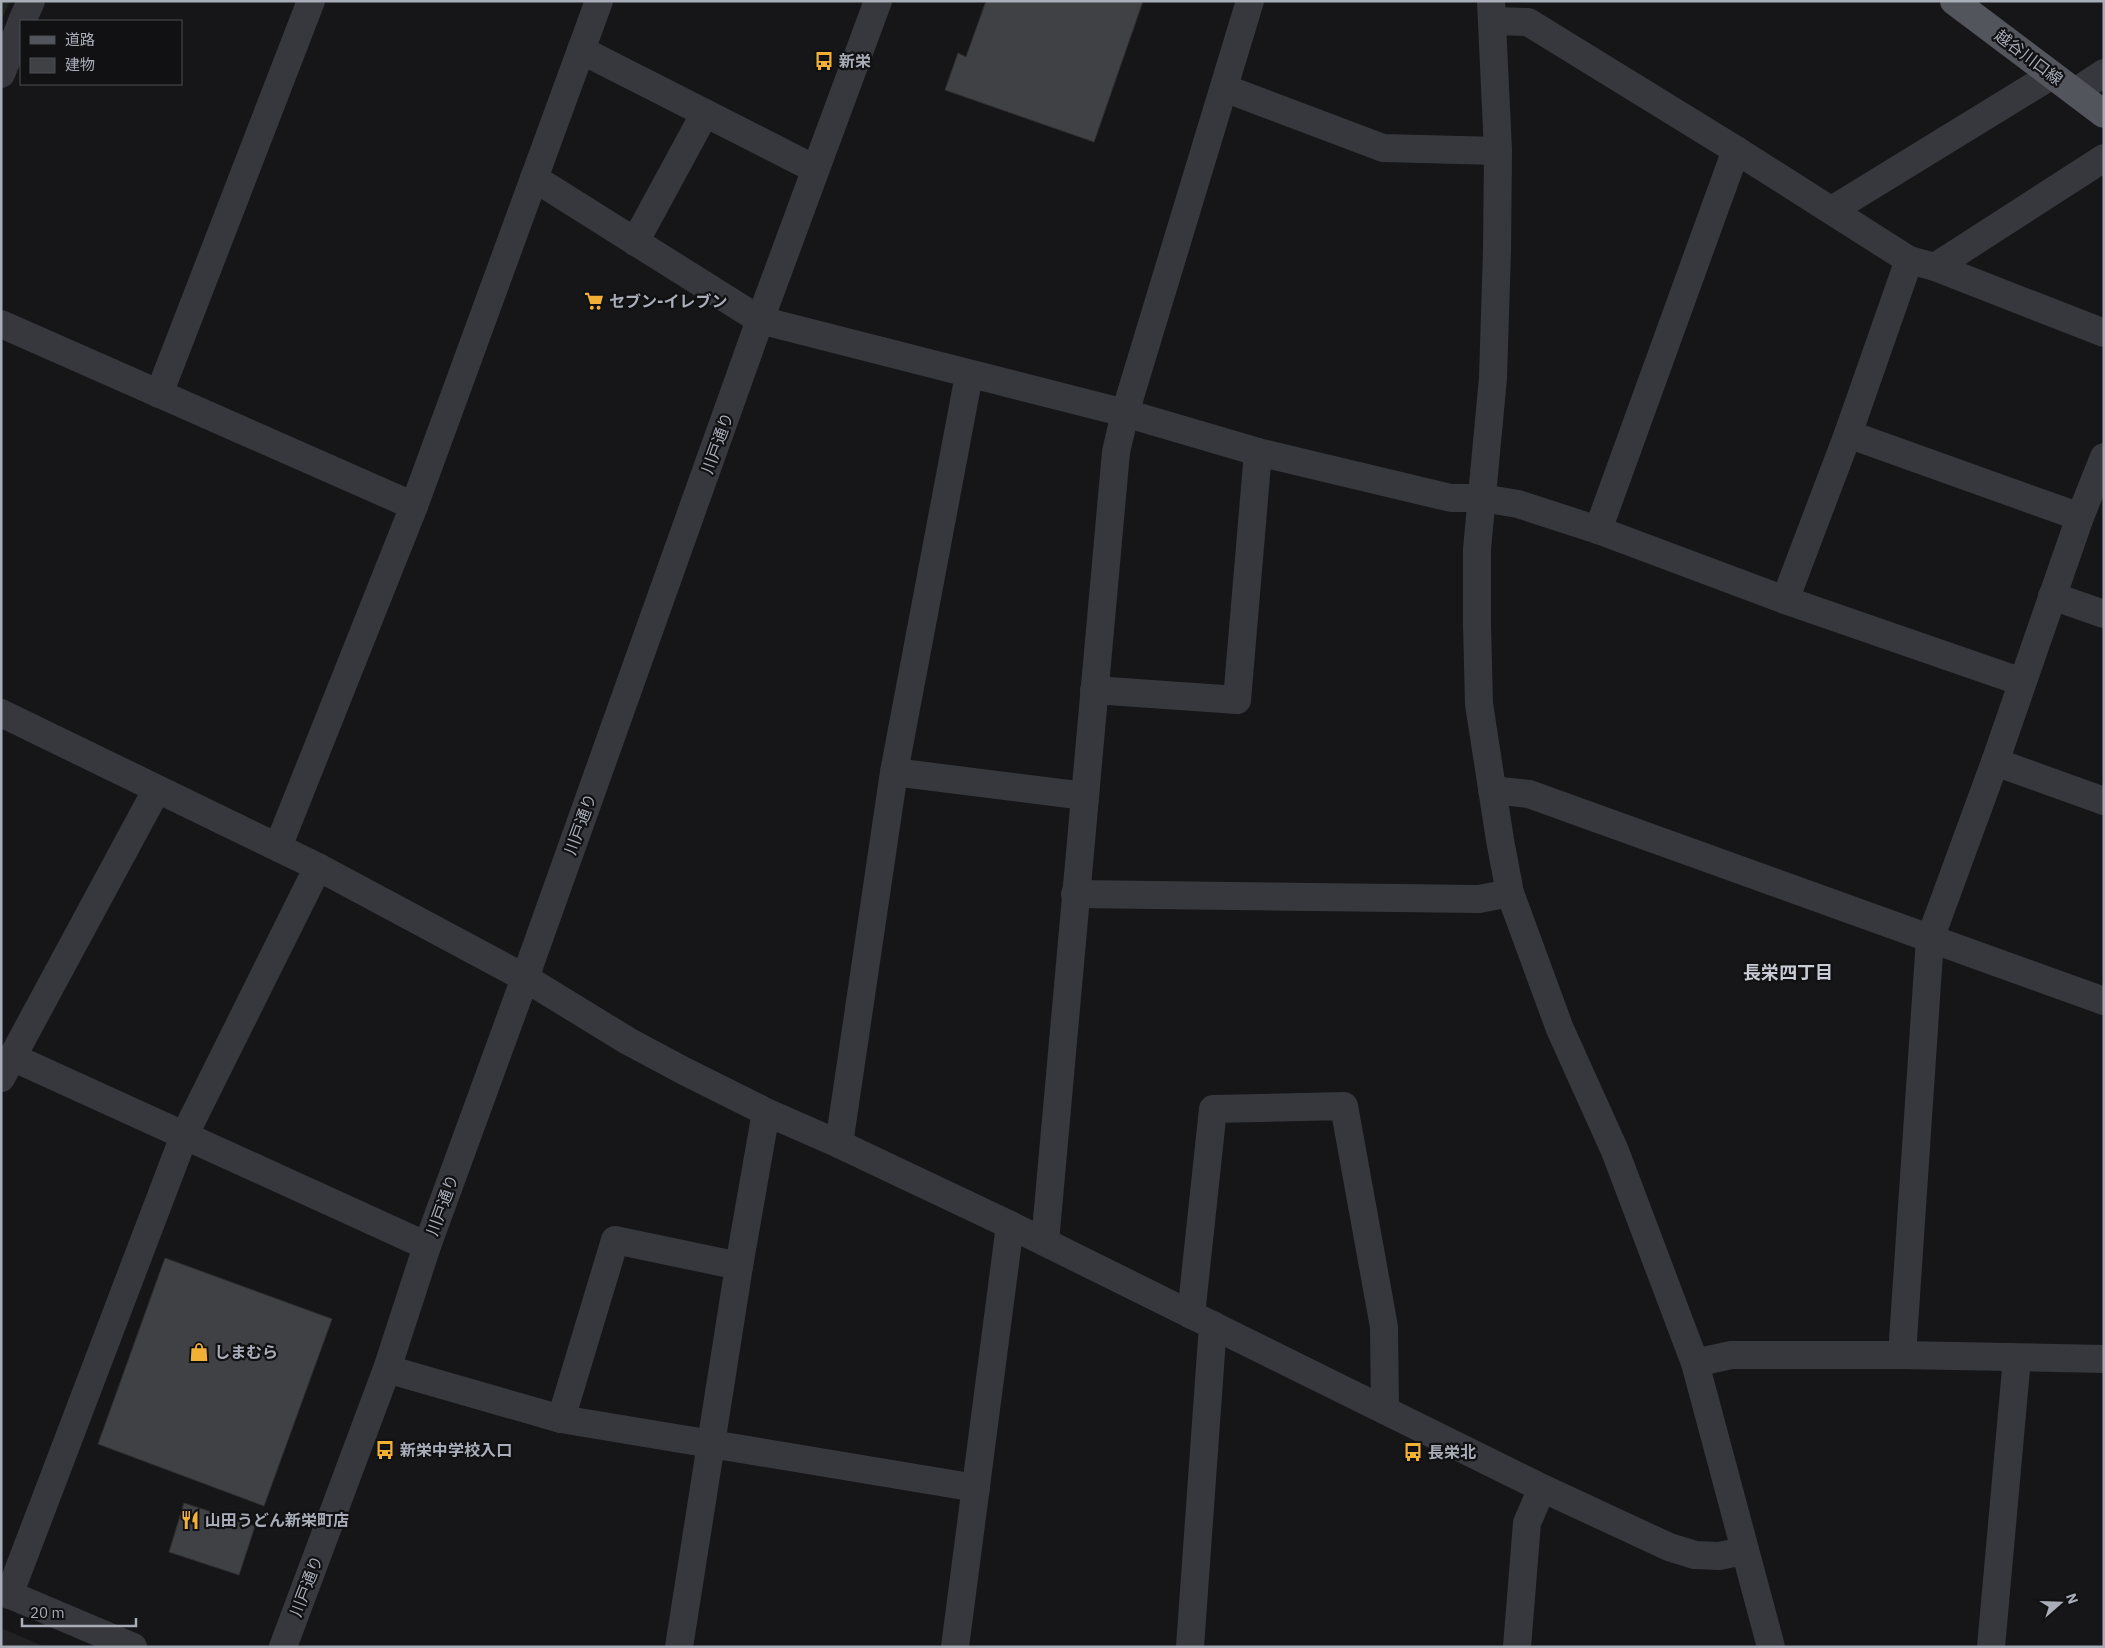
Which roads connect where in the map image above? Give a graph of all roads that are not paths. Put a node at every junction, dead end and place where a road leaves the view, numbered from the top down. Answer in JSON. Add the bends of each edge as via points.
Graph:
{"nodes":[{"id":1,"x":30,"y":1,"type":"edge"},
{"id":2,"x":312,"y":1,"type":"edge"},
{"id":3,"x":599,"y":1,"type":"edge"},
{"id":4,"x":878,"y":1,"type":"edge"},
{"id":5,"x":1250,"y":1,"type":"edge"},
{"id":6,"x":1954,"y":1,"type":"edge"},
{"id":7,"x":1492,"y":11,"type":"edge"},
{"id":8,"x":23,"y":20,"type":"edge"},
{"id":9,"x":20,"y":27,"type":"edge"},
{"id":10,"x":581,"y":50,"type":"junction"},
{"id":11,"x":3,"y":63,"type":"edge"},
{"id":12,"x":2104,"y":73,"type":"edge"},
{"id":13,"x":2052,"y":75,"type":"junction"},
{"id":14,"x":1224,"y":88,"type":"junction"},
{"id":15,"x":2075,"y":92,"type":"junction"},
{"id":16,"x":705,"y":113,"type":"junction"},
{"id":17,"x":2104,"y":114,"type":"edge"},
{"id":18,"x":1736,"y":150,"type":"junction"},
{"id":19,"x":1498,"y":151,"type":"junction"},
{"id":20,"x":2104,"y":158,"type":"edge"},
{"id":21,"x":815,"y":170,"type":"junction"},
{"id":22,"x":534,"y":178,"type":"junction"},
{"id":23,"x":1832,"y":210,"type":"junction"},
{"id":24,"x":635,"y":242,"type":"junction"},
{"id":25,"x":1908,"y":260,"type":"junction"},
{"id":26,"x":1935,"y":267,"type":"junction"},
{"id":27,"x":760,"y":320,"type":"junction"},
{"id":28,"x":1,"y":324,"type":"edge"},
{"id":29,"x":2104,"y":333,"type":"edge"},
{"id":30,"x":969,"y":375,"type":"junction"},
{"id":31,"x":159,"y":394,"type":"junction"},
{"id":32,"x":1125,"y":413,"type":"junction"},
{"id":33,"x":1848,"y":434,"type":"junction"},
{"id":34,"x":1258,"y":452,"type":"junction"},
{"id":35,"x":2104,"y":457,"type":"edge"},
{"id":36,"x":1482,"y":498,"type":"junction"},
{"id":37,"x":414,"y":506,"type":"junction"},
{"id":38,"x":2080,"y":517,"type":"junction"},
{"id":39,"x":1598,"y":530,"type":"junction"},
{"id":40,"x":2052,"y":596,"type":"junction"},
{"id":41,"x":1785,"y":600,"type":"junction"},
{"id":42,"x":2104,"y":614,"type":"edge"},
{"id":43,"x":2022,"y":682,"type":"junction"},
{"id":44,"x":1094,"y":690,"type":"junction"},
{"id":45,"x":1,"y":713,"type":"edge"},
{"id":46,"x":1995,"y":762,"type":"junction"},
{"id":47,"x":894,"y":772,"type":"junction"},
{"id":48,"x":157,"y":789,"type":"junction"},
{"id":49,"x":1492,"y":790,"type":"junction"},
{"id":50,"x":1085,"y":796,"type":"junction"},
{"id":51,"x":2104,"y":801,"type":"edge"},
{"id":52,"x":278,"y":847,"type":"junction"},
{"id":53,"x":318,"y":867,"type":"junction"},
{"id":54,"x":1510,"y":893,"type":"junction"},
{"id":55,"x":1076,"y":894,"type":"junction"},
{"id":56,"x":1930,"y":938,"type":"junction"},
{"id":57,"x":525,"y":978,"type":"junction"},
{"id":58,"x":2104,"y":1001,"type":"edge"},
{"id":59,"x":7,"y":1067,"type":"edge"},
{"id":60,"x":766,"y":1112,"type":"junction"},
{"id":61,"x":184,"y":1136,"type":"junction"},
{"id":62,"x":839,"y":1144,"type":"junction"},
{"id":63,"x":1010,"y":1225,"type":"junction"},
{"id":64,"x":1045,"y":1242,"type":"junction"},
{"id":65,"x":427,"y":1246,"type":"junction"},
{"id":66,"x":739,"y":1266,"type":"junction"},
{"id":67,"x":1202,"y":1320,"type":"junction"},
{"id":68,"x":1902,"y":1355,"type":"junction"},
{"id":69,"x":2017,"y":1358,"type":"junction"},
{"id":70,"x":2104,"y":1359,"type":"edge"},
{"id":71,"x":1695,"y":1363,"type":"junction"},
{"id":72,"x":387,"y":1369,"type":"junction"},
{"id":73,"x":1385,"y":1410,"type":"junction"},
{"id":74,"x":561,"y":1419,"type":"junction"},
{"id":75,"x":711,"y":1443,"type":"junction"},
{"id":76,"x":976,"y":1488,"type":"junction"},
{"id":77,"x":1542,"y":1488,"type":"junction"},
{"id":78,"x":1744,"y":1550,"type":"junction"},
{"id":79,"x":5,"y":1593,"type":"edge"},
{"id":80,"x":133,"y":1647,"type":"edge"},
{"id":81,"x":283,"y":1647,"type":"edge"},
{"id":82,"x":679,"y":1647,"type":"edge"},
{"id":83,"x":956,"y":1647,"type":"edge"},
{"id":84,"x":1190,"y":1647,"type":"edge"},
{"id":85,"x":1518,"y":1647,"type":"edge"},
{"id":86,"x":1771,"y":1647,"type":"edge"},
{"id":87,"x":1991,"y":1647,"type":"edge"}],
"edges":[{"from":1,"to":8,"type":"street"},
{"from":2,"to":31,"type":"street"},
{"from":3,"to":10,"type":"street"},
{"from":4,"to":21,"type":"street","name":"川戸通り"},
{"from":5,"to":14,"type":"street"},
{"from":6,"to":13,"type":"main road","name":"越谷川口線"},
{"from":7,"to":18,"type":"street","via":[[1528,22]]},
{"from":7,"to":19,"type":"street"},
{"from":9,"to":11,"type":"street"},
{"from":10,"to":16,"type":"street"},
{"from":10,"to":22,"type":"street"},
{"from":12,"to":15,"type":"street"},
{"from":13,"to":15,"type":"main road","name":"越谷川口線"},
{"from":13,"to":23,"type":"street"},
{"from":14,"to":19,"type":"street","via":[[1383,148]]},
{"from":14,"to":32,"type":"street"},
{"from":15,"to":17,"type":"main road","name":"越谷川口線"},
{"from":16,"to":21,"type":"street"},
{"from":16,"to":24,"type":"street"},
{"from":18,"to":23,"type":"street"},
{"from":18,"to":39,"type":"street"},
{"from":19,"to":36,"type":"street","via":[[1493,378]]},
{"from":20,"to":26,"type":"street"},
{"from":21,"to":27,"type":"street","name":"川戸通り"},
{"from":22,"to":24,"type":"street"},
{"from":22,"to":37,"type":"street"},
{"from":23,"to":25,"type":"street"},
{"from":24,"to":27,"type":"street"},
{"from":25,"to":26,"type":"street"},
{"from":25,"to":33,"type":"street"},
{"from":26,"to":29,"type":"street"},
{"from":27,"to":30,"type":"street"},
{"from":27,"to":57,"type":"street","name":"川戸通り"},
{"from":28,"to":31,"type":"street"},
{"from":30,"to":32,"type":"street"},
{"from":30,"to":47,"type":"street"},
{"from":31,"to":37,"type":"street"},
{"from":32,"to":34,"type":"street"},
{"from":32,"to":44,"type":"street","via":[[1116,452]]},
{"from":33,"to":38,"type":"street"},
{"from":33,"to":41,"type":"street"},
{"from":34,"to":36,"type":"street","via":[[1450,498]]},
{"from":34,"to":44,"type":"street","via":[[1238,700]]},
{"from":35,"to":38,"type":"street"},
{"from":36,"to":39,"type":"street","via":[[1518,504]]},
{"from":36,"to":49,"type":"street","via":[[1477,549],[1479,704]]},
{"from":37,"to":52,"type":"street"},
{"from":38,"to":40,"type":"street"},
{"from":39,"to":41,"type":"street"},
{"from":40,"to":42,"type":"street"},
{"from":40,"to":43,"type":"street"},
{"from":41,"to":43,"type":"street"},
{"from":43,"to":46,"type":"street"},
{"from":44,"to":50,"type":"street"},
{"from":45,"to":48,"type":"street"},
{"from":46,"to":51,"type":"street"},
{"from":46,"to":56,"type":"street"},
{"from":47,"to":50,"type":"street"},
{"from":47,"to":62,"type":"street"},
{"from":48,"to":52,"type":"street"},
{"from":48,"to":59,"type":"street"},
{"from":49,"to":54,"type":"street"},
{"from":49,"to":56,"type":"street","via":[[1529,794]]},
{"from":50,"to":55,"type":"street"},
{"from":52,"to":53,"type":"street"},
{"from":53,"to":57,"type":"street"},
{"from":53,"to":61,"type":"street"},
{"from":54,"to":55,"type":"street","via":[[1479,899]]},
{"from":54,"to":71,"type":"street","via":[[1560,1030],[1615,1151]]},
{"from":55,"to":64,"type":"street"},
{"from":56,"to":58,"type":"street"},
{"from":56,"to":68,"type":"street"},
{"from":57,"to":60,"type":"street","via":[[628,1041]]},
{"from":57,"to":65,"type":"street","name":"川戸通り"},
{"from":59,"to":61,"type":"street"},
{"from":60,"to":62,"type":"street"},
{"from":60,"to":66,"type":"street"},
{"from":61,"to":65,"type":"street"},
{"from":61,"to":79,"type":"street"},
{"from":62,"to":63,"type":"street"},
{"from":63,"to":64,"type":"street"},
{"from":63,"to":76,"type":"street"},
{"from":64,"to":67,"type":"street"},
{"from":65,"to":72,"type":"street","name":"川戸通り"},
{"from":66,"to":74,"type":"street","via":[[615,1240]]},
{"from":66,"to":75,"type":"street"},
{"from":67,"to":73,"type":"street"},
{"from":67,"to":73,"type":"street","via":[[1213,1109],[1344,1106],[1384,1327]]},
{"from":67,"to":84,"type":"street"},
{"from":68,"to":69,"type":"street"},
{"from":68,"to":71,"type":"street","via":[[1731,1355]]},
{"from":69,"to":70,"type":"street"},
{"from":69,"to":87,"type":"street"},
{"from":71,"to":78,"type":"street"},
{"from":72,"to":74,"type":"street"},
{"from":72,"to":81,"type":"street","name":"川戸通り"},
{"from":73,"to":77,"type":"street"},
{"from":74,"to":75,"type":"street"},
{"from":75,"to":76,"type":"street"},
{"from":75,"to":82,"type":"street"},
{"from":76,"to":83,"type":"street"},
{"from":77,"to":78,"type":"street","via":[[1669,1547],[1695,1555],[1719,1556]]},
{"from":77,"to":85,"type":"street","via":[[1527,1523]]},
{"from":78,"to":86,"type":"street"},
{"from":79,"to":80,"type":"street"}]}
